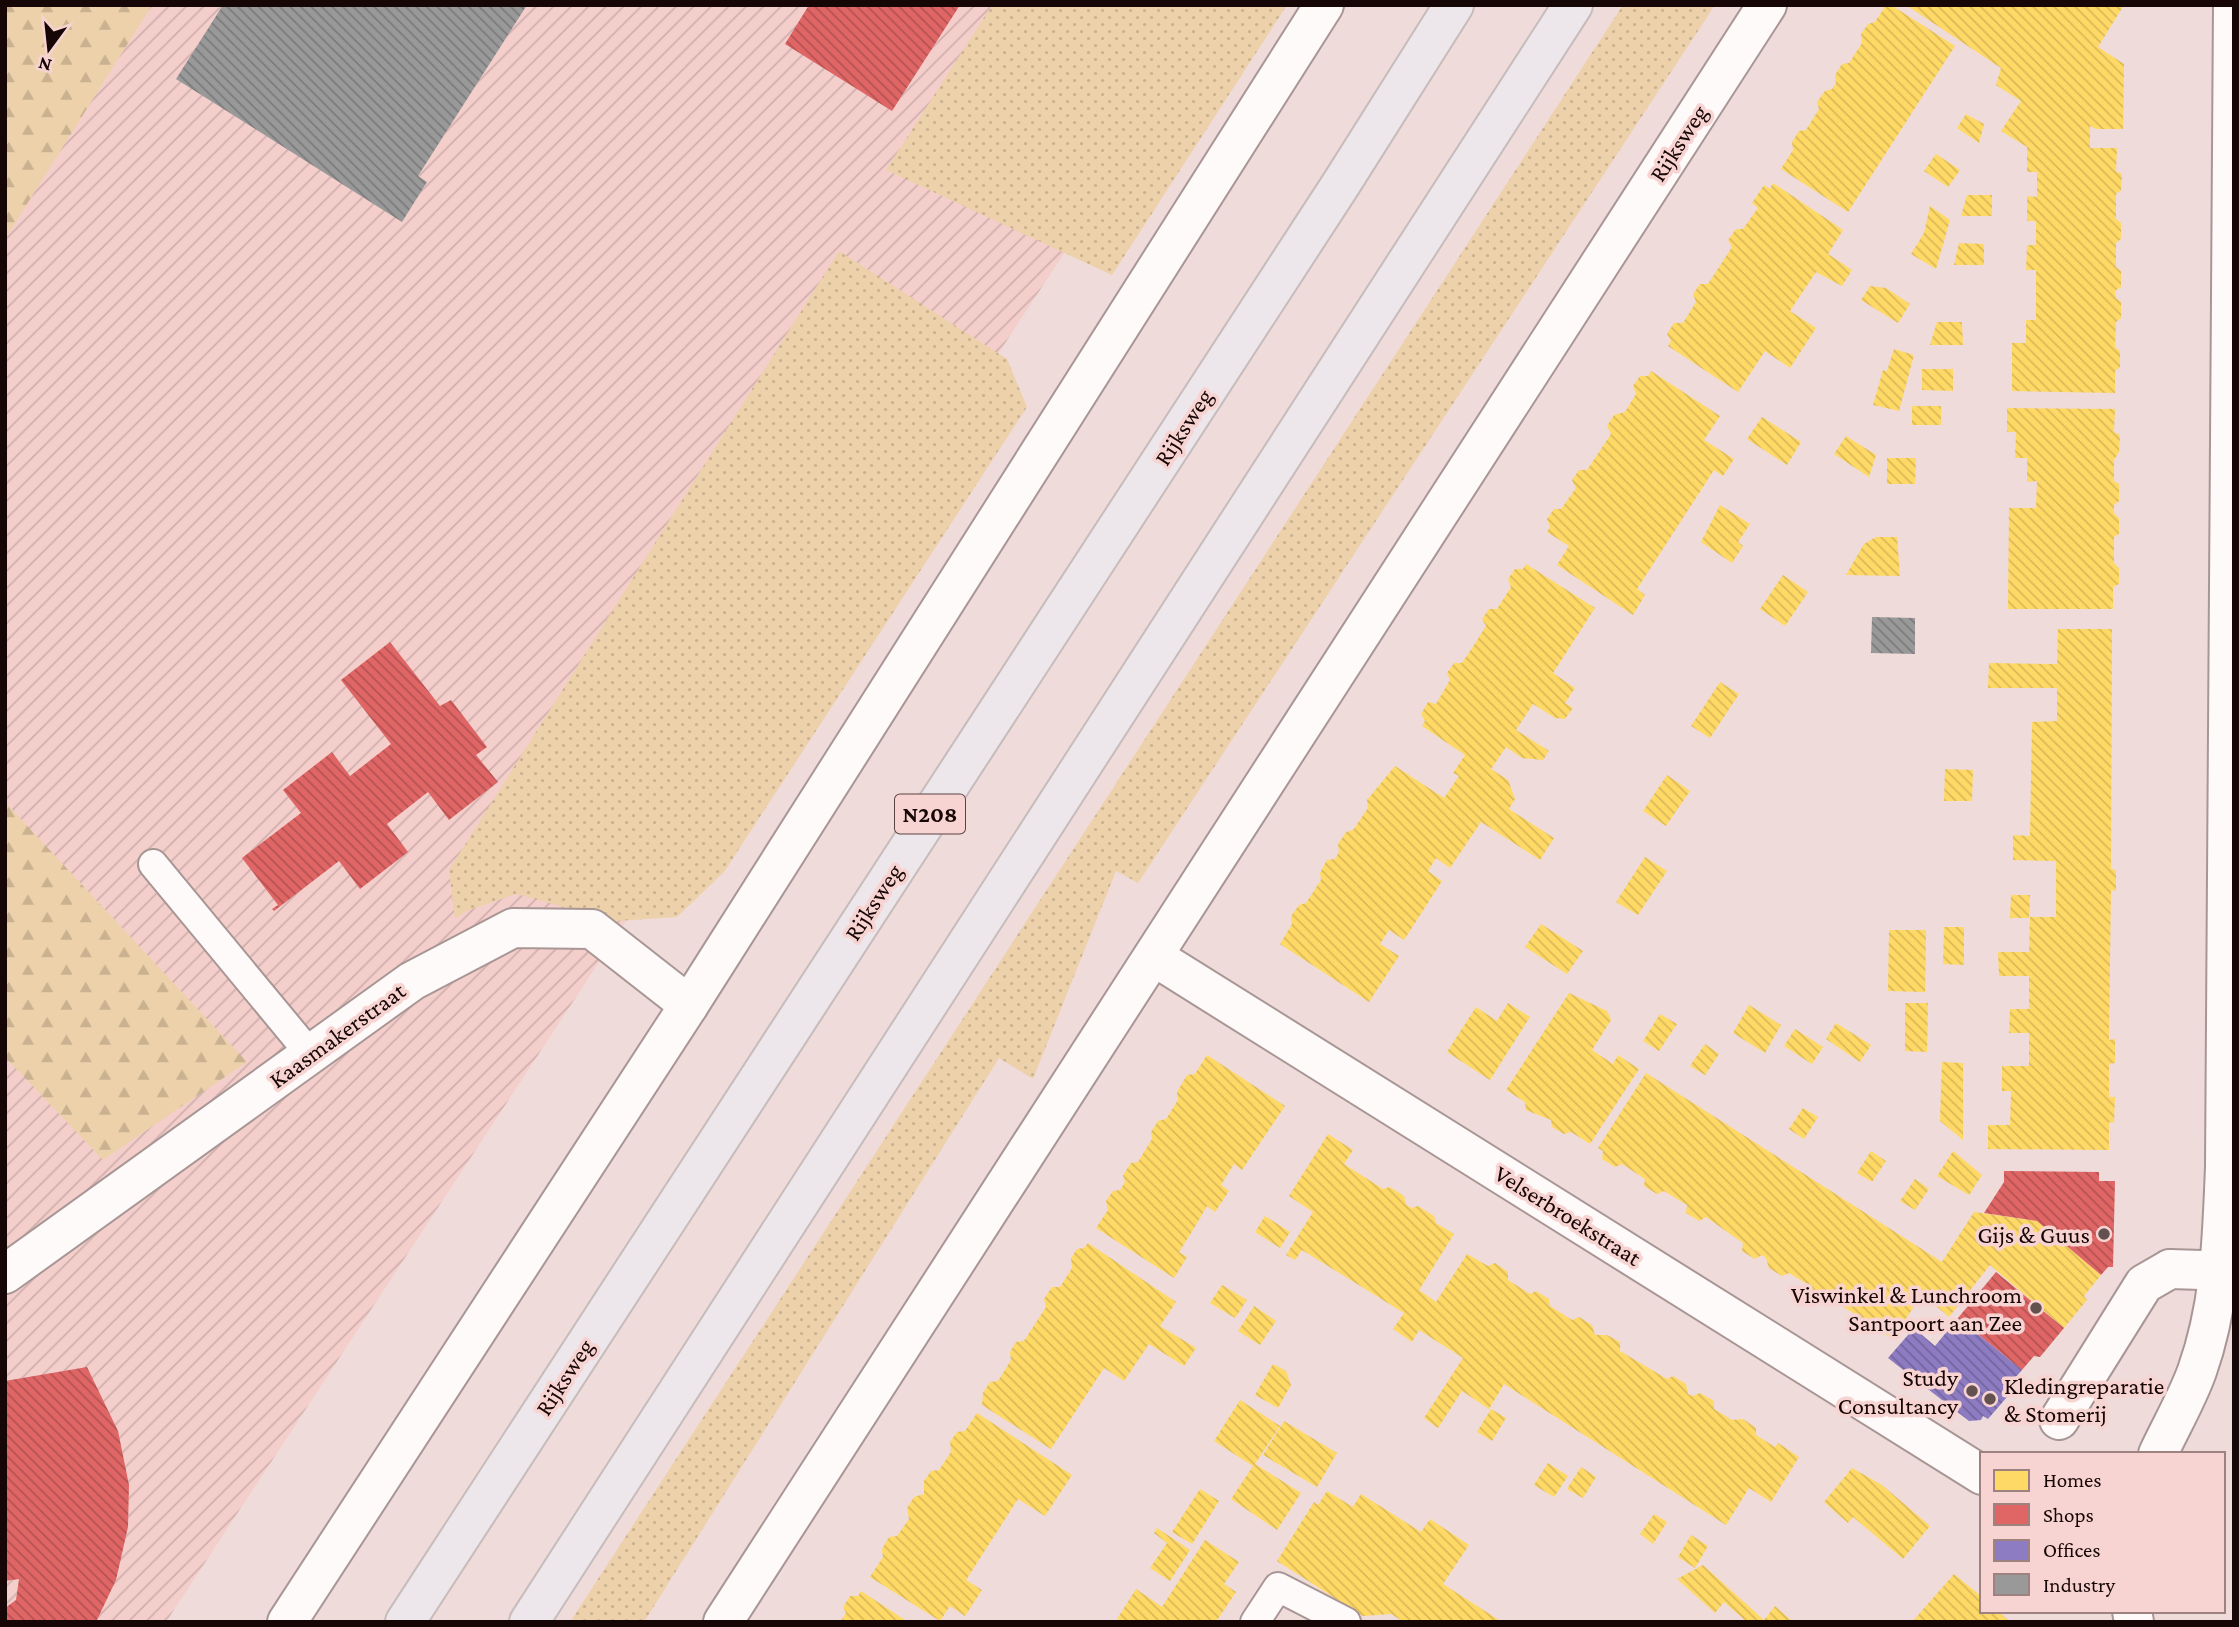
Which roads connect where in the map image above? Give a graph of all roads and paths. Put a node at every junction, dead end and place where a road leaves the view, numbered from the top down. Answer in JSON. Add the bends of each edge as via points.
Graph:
{"nodes":[{"id":1,"x":1324,"y":5,"type":"edge"},
{"id":2,"x":1454,"y":5,"type":"edge"},
{"id":3,"x":1573,"y":5,"type":"edge"},
{"id":4,"x":1767,"y":5,"type":"edge"},
{"id":5,"x":2233,"y":5,"type":"edge"},
{"id":6,"x":153,"y":864,"type":"dead end"},
{"id":7,"x":1153,"y":956,"type":"junction"},
{"id":8,"x":689,"y":1005,"type":"junction"},
{"id":9,"x":311,"y":1055,"type":"junction"},
{"id":10,"x":2227,"y":1271,"type":"edge"},
{"id":11,"x":5,"y":1274,"type":"edge"},
{"id":12,"x":2059,"y":1420,"type":"dead end"},
{"id":13,"x":2159,"y":1452,"type":"edge"},
{"id":14,"x":1980,"y":1474,"type":"edge"},
{"id":15,"x":287,"y":1622,"type":"edge"},
{"id":16,"x":405,"y":1622,"type":"edge"},
{"id":17,"x":529,"y":1622,"type":"edge"},
{"id":18,"x":723,"y":1622,"type":"edge"},
{"id":19,"x":1255,"y":1622,"type":"edge"},
{"id":20,"x":1346,"y":1622,"type":"edge"}],
"edges":[{"from":1,"to":8,"type":"street"},
{"from":2,"to":16,"type":"main road","name":"Rijksweg","number":"N208"},
{"from":3,"to":17,"type":"main road"},
{"from":4,"to":7,"type":"street","name":"Rijksweg"},
{"from":5,"to":10,"type":"street"},
{"from":6,"to":9,"type":"lane"},
{"from":7,"to":14,"type":"street","name":"Velserbroekstraat"},
{"from":7,"to":18,"type":"street","name":"Rijksweg"},
{"from":8,"to":9,"type":"street","name":"Kaasmakerstraat","via":[[592,929],[513,928],[412,981]]},
{"from":8,"to":15,"type":"street"},
{"from":9,"to":11,"type":"street","name":"Kaasmakerstraat"},
{"from":10,"to":12,"type":"street","via":[[2170,1269],[2144,1283]]},
{"from":10,"to":13,"type":"street","via":[[2197,1371]]},
{"from":19,"to":20,"type":"lane","via":[[1278,1587]]}]}
